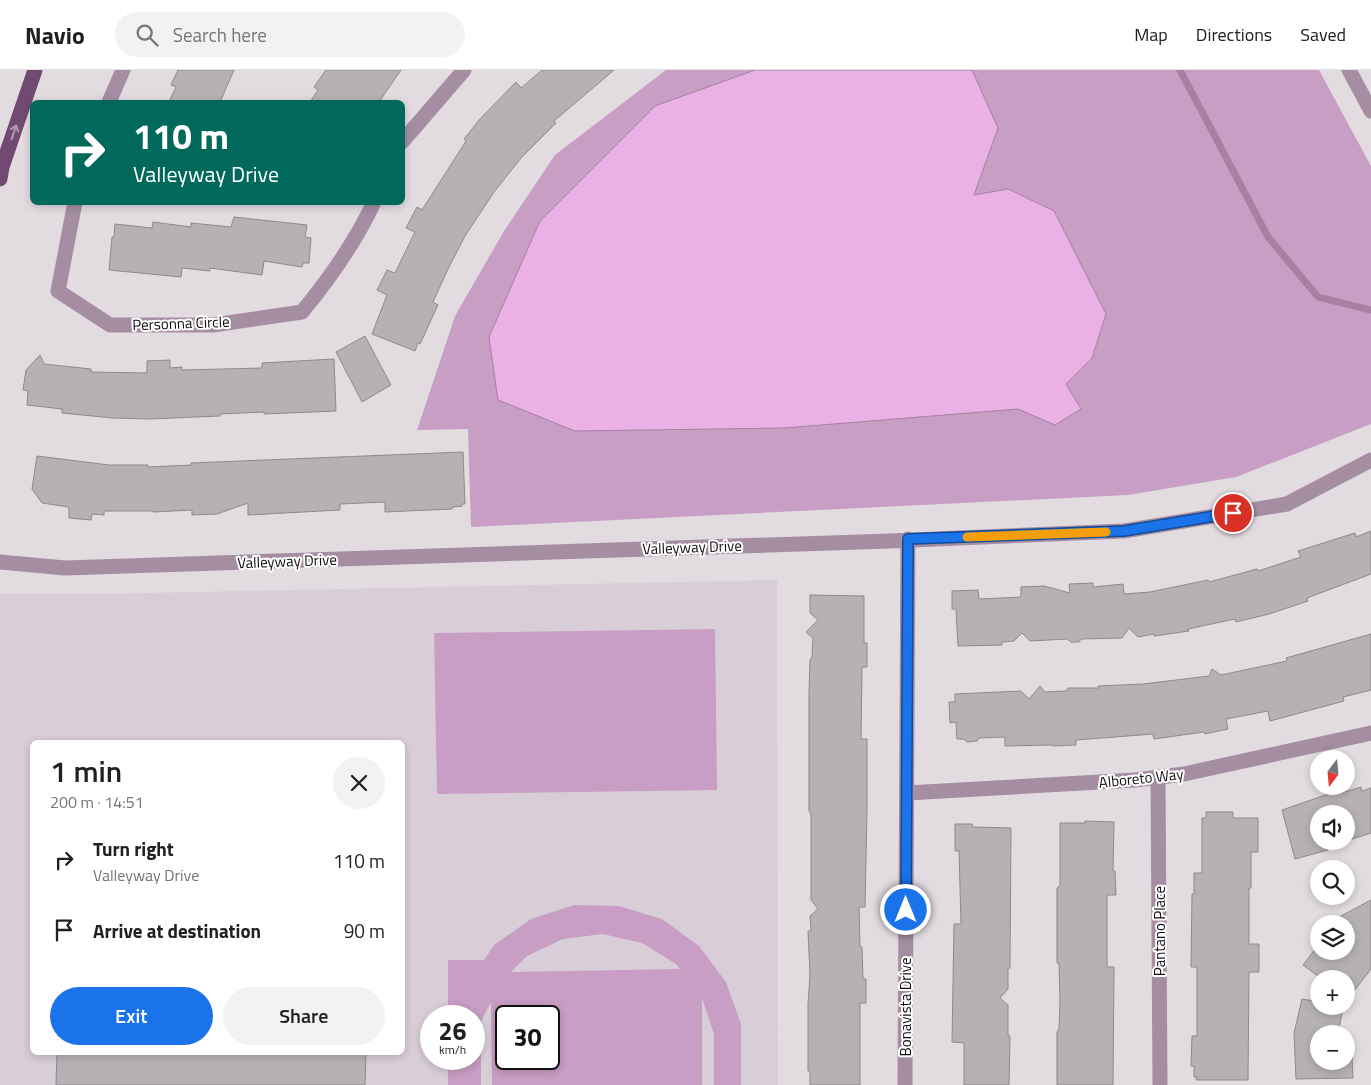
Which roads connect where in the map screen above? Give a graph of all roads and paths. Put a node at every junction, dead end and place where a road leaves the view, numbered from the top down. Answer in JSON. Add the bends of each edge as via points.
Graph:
{"nodes":[{"id":1,"x":35,"y":70,"type":"edge"},
{"id":2,"x":124,"y":70,"type":"edge"},
{"id":3,"x":464,"y":70,"type":"edge"},
{"id":4,"x":1349,"y":70,"type":"edge"},
{"id":5,"x":110,"y":100,"type":"edge"},
{"id":6,"x":1371,"y":111,"type":"edge"},
{"id":7,"x":405,"y":139,"type":"edge"},
{"id":8,"x":0,"y":179,"type":"edge"},
{"id":9,"x":74,"y":205,"type":"edge"},
{"id":10,"x":373,"y":205,"type":"edge"},
{"id":11,"x":1371,"y":460,"type":"edge"},
{"id":12,"x":908,"y":539,"type":"junction"},
{"id":13,"x":0,"y":562,"type":"edge"},
{"id":14,"x":1371,"y":733,"type":"edge"},
{"id":15,"x":1158,"y":778,"type":"junction"},
{"id":16,"x":907,"y":793,"type":"junction"},
{"id":17,"x":904,"y":1085,"type":"edge"},
{"id":18,"x":1160,"y":1085,"type":"edge"}],
"edges":[{"from":8,"to":1,"type":"main road","one_way":true},
{"from":2,"to":5,"type":"street"},
{"from":3,"to":7,"type":"street"},
{"from":4,"to":6,"type":"street"},
{"from":9,"to":10,"type":"street","name":"Personna Circle","via":[[58,291],[110,325],[213,325],[302,312],[330,278]]},
{"from":11,"to":12,"type":"street","name":"Valleyway Drive","via":[[1287,504],[1124,531]]},
{"from":12,"to":13,"type":"street","name":"Valleyway Drive","via":[[65,568]]},
{"from":12,"to":16,"type":"street","name":"Bonavista Drive"},
{"from":14,"to":15,"type":"street","name":"Alboreto Way"},
{"from":15,"to":16,"type":"street","name":"Alboreto Way"},
{"from":15,"to":18,"type":"street","name":"Pantano Place"},
{"from":16,"to":17,"type":"street","name":"Bonavista Drive"}]}
